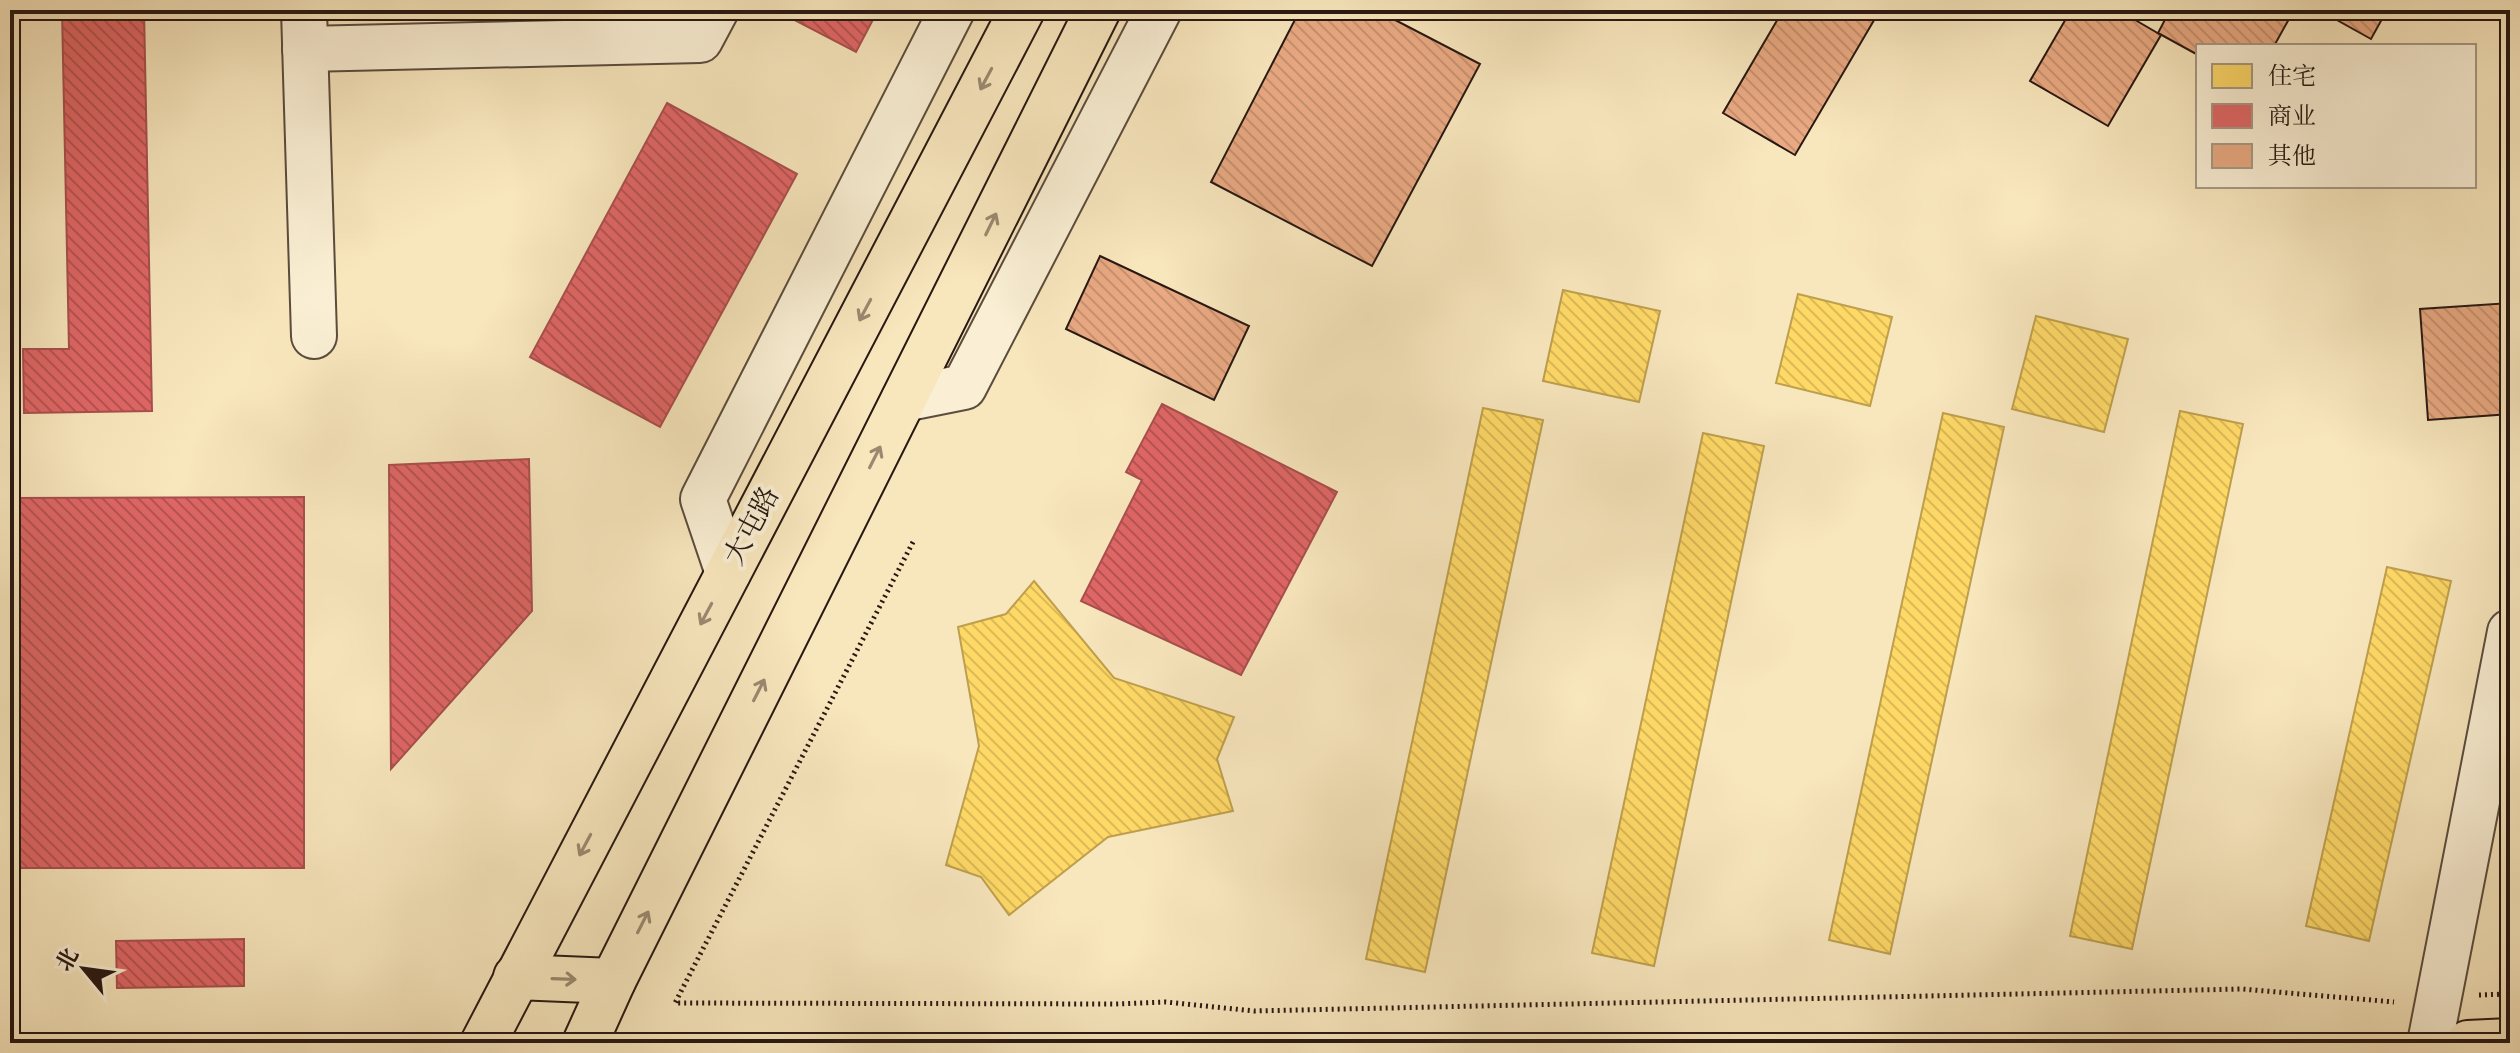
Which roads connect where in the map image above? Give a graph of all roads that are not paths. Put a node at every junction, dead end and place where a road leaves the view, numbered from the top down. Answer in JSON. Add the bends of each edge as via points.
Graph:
{"nodes":[{"id":1,"x":716,"y":10,"type":"edge"},
{"id":2,"x":952,"y":10,"type":"edge"},
{"id":3,"x":1022,"y":10,"type":"edge"},
{"id":4,"x":1098,"y":10,"type":"edge"},
{"id":5,"x":1159,"y":10,"type":"edge"},
{"id":6,"x":304,"y":30,"type":"edge"},
{"id":7,"x":314,"y":336,"type":"dead end"},
{"id":8,"x":904,"y":399,"type":"junction"},
{"id":9,"x":728,"y":573,"type":"junction"},
{"id":10,"x":2510,"y":632,"type":"edge"},
{"id":11,"x":516,"y":977,"type":"junction"},
{"id":12,"x":613,"y":981,"type":"junction"},
{"id":13,"x":2510,"y":1041,"type":"edge"},
{"id":14,"x":483,"y":1043,"type":"edge"},
{"id":15,"x":585,"y":1043,"type":"edge"},
{"id":16,"x":2430,"y":1043,"type":"edge"},
{"id":17,"x":2468,"y":1043,"type":"edge"}],
"edges":[{"from":1,"to":6,"type":"street","via":[[700,40]]},
{"from":2,"to":9,"type":"street","via":[[703,499]]},
{"from":3,"to":9,"type":"main road","name":"大屯路","one_way":true},
{"from":8,"to":4,"type":"main road","one_way":true},
{"from":5,"to":8,"type":"street","via":[[964,387]]},
{"from":6,"to":7,"type":"street"},
{"from":12,"to":8,"type":"main road","one_way":true},
{"from":9,"to":11,"type":"main road","name":"大屯路","one_way":true},
{"from":10,"to":16,"type":"street"},
{"from":11,"to":12,"type":"main road","one_way":true},
{"from":11,"to":14,"type":"main road","name":"大屯路"},
{"from":12,"to":15,"type":"main road"},
{"from":13,"to":17,"type":"main road"}]}
